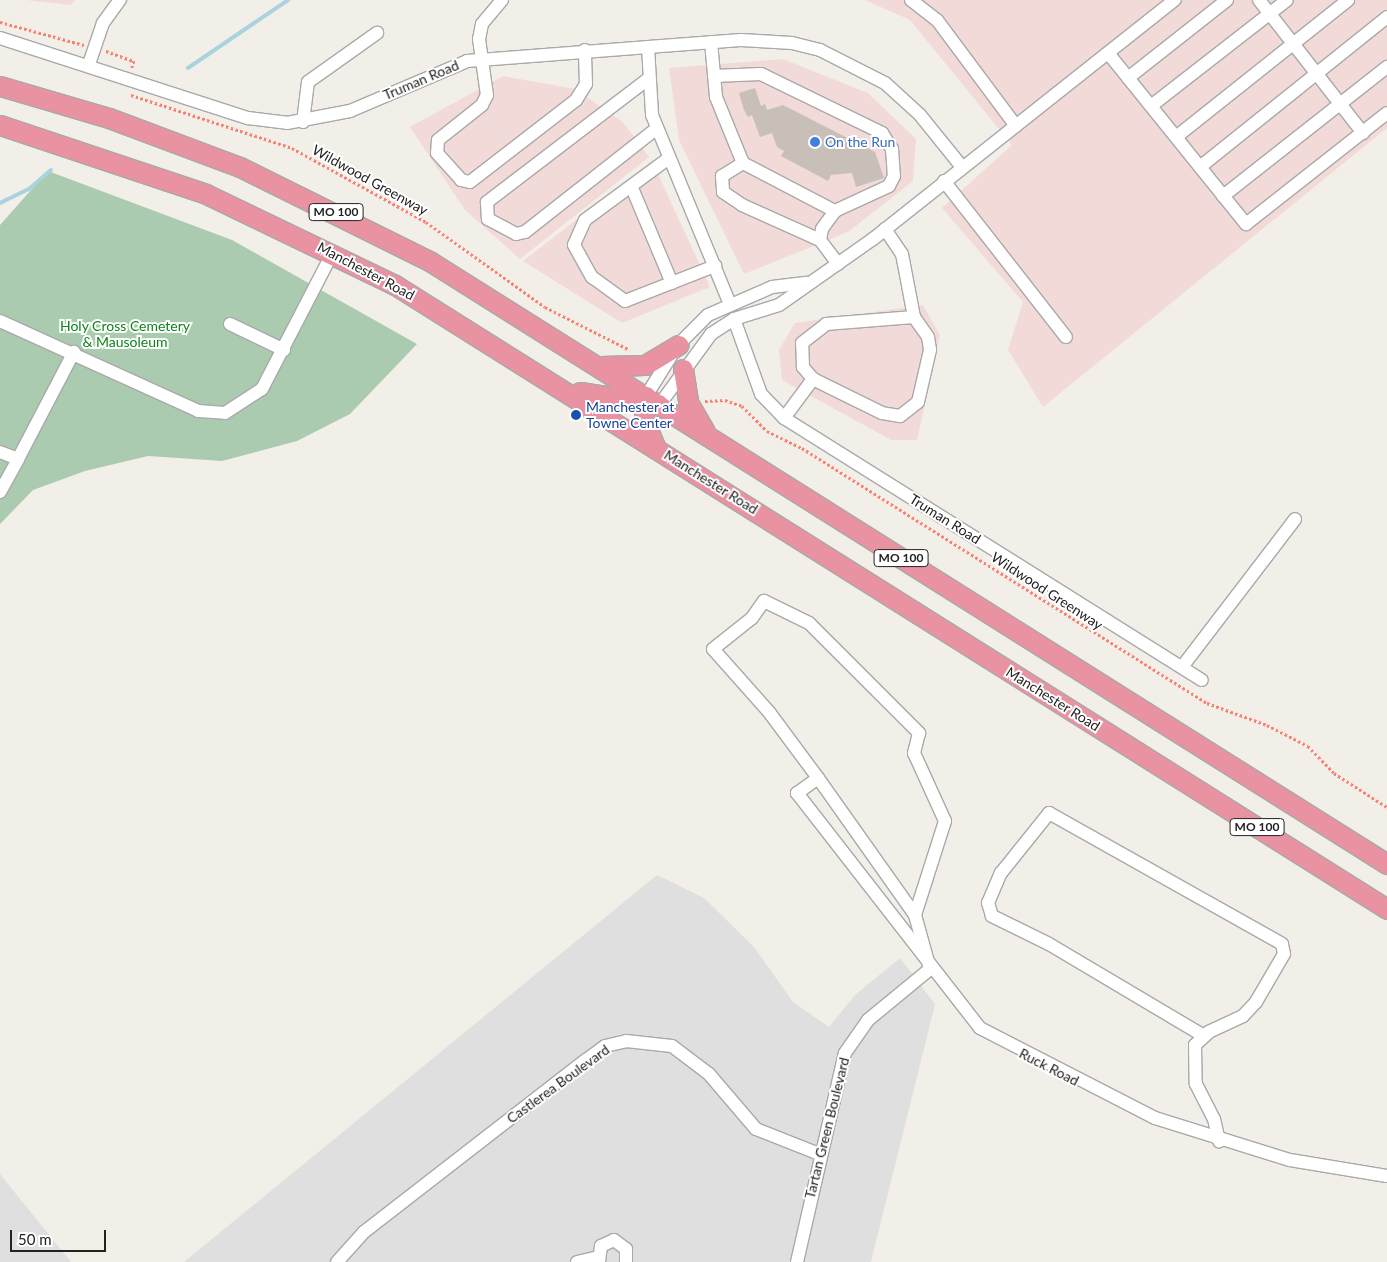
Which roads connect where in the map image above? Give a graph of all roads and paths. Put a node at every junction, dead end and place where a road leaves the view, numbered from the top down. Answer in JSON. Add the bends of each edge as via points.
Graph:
{"nodes":[{"id":1,"x":120,"y":0,"type":"edge"},
{"id":2,"x":502,"y":0,"type":"edge"},
{"id":3,"x":911,"y":0,"type":"edge"},
{"id":4,"x":1175,"y":0,"type":"edge"},
{"id":5,"x":1227,"y":0,"type":"edge"},
{"id":6,"x":1258,"y":0,"type":"edge"},
{"id":7,"x":1287,"y":0,"type":"edge"},
{"id":8,"x":1348,"y":0,"type":"edge"},
{"id":9,"x":1269,"y":14,"type":"junction"},
{"id":10,"x":1387,"y":18,"type":"edge"},
{"id":11,"x":0,"y":22,"type":"edge"},
{"id":12,"x":377,"y":33,"type":"dead end"},
{"id":13,"x":0,"y":38,"type":"edge"},
{"id":14,"x":711,"y":42,"type":"junction"},
{"id":15,"x":1293,"y":43,"type":"junction"},
{"id":16,"x":81,"y":44,"type":"dead end"},
{"id":17,"x":648,"y":47,"type":"junction"},
{"id":18,"x":585,"y":50,"type":"junction"},
{"id":19,"x":107,"y":52,"type":"dead end"},
{"id":20,"x":1108,"y":53,"type":"junction"},
{"id":21,"x":482,"y":58,"type":"junction"},
{"id":22,"x":89,"y":64,"type":"junction"},
{"id":23,"x":133,"y":66,"type":"dead end"},
{"id":24,"x":1387,"y":67,"type":"edge"},
{"id":25,"x":1316,"y":73,"type":"junction"},
{"id":26,"x":714,"y":76,"type":"junction"},
{"id":27,"x":1128,"y":78,"type":"junction"},
{"id":28,"x":648,"y":79,"type":"junction"},
{"id":29,"x":0,"y":86,"type":"edge"},
{"id":30,"x":125,"y":91,"type":"dead end"},
{"id":31,"x":1339,"y":103,"type":"junction"},
{"id":32,"x":1151,"y":106,"type":"junction"},
{"id":33,"x":1387,"y":113,"type":"edge"},
{"id":34,"x":303,"y":122,"type":"junction"},
{"id":35,"x":0,"y":126,"type":"edge"},
{"id":36,"x":1016,"y":126,"type":"junction"},
{"id":37,"x":656,"y":128,"type":"junction"},
{"id":38,"x":1362,"y":133,"type":"junction"},
{"id":39,"x":1176,"y":137,"type":"junction"},
{"id":40,"x":669,"y":158,"type":"junction"},
{"id":41,"x":743,"y":163,"type":"junction"},
{"id":42,"x":1200,"y":166,"type":"junction"},
{"id":43,"x":962,"y":167,"type":"junction"},
{"id":44,"x":944,"y":181,"type":"junction"},
{"id":45,"x":632,"y":188,"type":"junction"},
{"id":46,"x":1223,"y":196,"type":"junction"},
{"id":47,"x":835,"y":211,"type":"junction"},
{"id":48,"x":885,"y":229,"type":"junction"},
{"id":49,"x":820,"y":240,"type":"junction"},
{"id":50,"x":333,"y":252,"type":"junction"},
{"id":51,"x":838,"y":264,"type":"junction"},
{"id":52,"x":715,"y":266,"type":"junction"},
{"id":53,"x":672,"y":283,"type":"junction"},
{"id":54,"x":807,"y":283,"type":"junction"},
{"id":55,"x":729,"y":302,"type":"junction"},
{"id":56,"x":914,"y":317,"type":"junction"},
{"id":57,"x":734,"y":320,"type":"junction"},
{"id":58,"x":0,"y":321,"type":"edge"},
{"id":59,"x":230,"y":324,"type":"dead end"},
{"id":60,"x":1066,"y":337,"type":"dead end"},
{"id":61,"x":678,"y":345,"type":"junction"},
{"id":62,"x":284,"y":350,"type":"junction"},
{"id":63,"x":74,"y":352,"type":"junction"},
{"id":64,"x":636,"y":358,"type":"dead end"},
{"id":65,"x":599,"y":366,"type":"junction"},
{"id":66,"x":683,"y":369,"type":"junction"},
{"id":67,"x":813,"y":379,"type":"junction"},
{"id":68,"x":560,"y":387,"type":"junction"},
{"id":69,"x":649,"y":402,"type":"junction"},
{"id":70,"x":696,"y":402,"type":"dead end"},
{"id":71,"x":784,"y":418,"type":"junction"},
{"id":72,"x":709,"y":436,"type":"junction"},
{"id":73,"x":656,"y":448,"type":"junction"},
{"id":74,"x":0,"y":452,"type":"edge"},
{"id":75,"x":18,"y":459,"type":"junction"},
{"id":76,"x":0,"y":492,"type":"edge"},
{"id":77,"x":1295,"y":519,"type":"dead end"},
{"id":78,"x":1182,"y":668,"type":"junction"},
{"id":79,"x":1202,"y":680,"type":"dead end"},
{"id":80,"x":818,"y":778,"type":"junction"},
{"id":81,"x":1387,"y":807,"type":"edge"},
{"id":82,"x":1387,"y":864,"type":"edge"},
{"id":83,"x":1387,"y":909,"type":"edge"},
{"id":84,"x":915,"y":915,"type":"junction"},
{"id":85,"x":930,"y":969,"type":"junction"},
{"id":86,"x":1204,"y":1036,"type":"junction"},
{"id":87,"x":1219,"y":1141,"type":"junction"},
{"id":88,"x":819,"y":1154,"type":"junction"},
{"id":89,"x":1387,"y":1176,"type":"edge"},
{"id":90,"x":599,"y":1260,"type":"edge"},
{"id":91,"x":337,"y":1262,"type":"edge"},
{"id":92,"x":577,"y":1262,"type":"edge"},
{"id":93,"x":626,"y":1262,"type":"edge"},
{"id":94,"x":797,"y":1262,"type":"edge"}],
"edges":[{"from":1,"to":22,"type":"street","via":[[103,23]]},
{"from":2,"to":21,"type":"street","via":[[482,24]]},
{"from":3,"to":36,"type":"street","via":[[937,20]]},
{"from":4,"to":20,"type":"street"},
{"from":5,"to":27,"type":"street"},
{"from":6,"to":9,"type":"street"},
{"from":7,"to":9,"type":"street"},
{"from":8,"to":15,"type":"street"},
{"from":9,"to":15,"type":"street"},
{"from":9,"to":32,"type":"street"},
{"from":10,"to":25,"type":"street"},
{"from":11,"to":16,"type":"path"},
{"from":12,"to":34,"type":"street","via":[[308,82]]},
{"from":13,"to":22,"type":"street","name":"Truman Road"},
{"from":14,"to":17,"type":"street","name":"Truman Road"},
{"from":14,"to":26,"type":"street"},
{"from":14,"to":43,"type":"street","name":"Truman Road","via":[[792,43],[851,62],[904,99]]},
{"from":15,"to":25,"type":"street"},
{"from":15,"to":39,"type":"street"},
{"from":17,"to":18,"type":"street","name":"Truman Road"},
{"from":17,"to":28,"type":"street"},
{"from":18,"to":21,"type":"street","name":"Truman Road"},
{"from":18,"to":21,"type":"street","via":[[586,84],[576,100],[470,182],[460,180],[437,153],[438,140],[485,100],[489,81]]},
{"from":19,"to":23,"type":"path","via":[[134,61]]},
{"from":20,"to":27,"type":"street"},
{"from":20,"to":36,"type":"street"},
{"from":21,"to":34,"type":"street","name":"Truman Road","via":[[451,66],[350,111]]},
{"from":22,"to":34,"type":"street","name":"Truman Road","via":[[248,118]]},
{"from":24,"to":31,"type":"street"},
{"from":25,"to":31,"type":"street"},
{"from":25,"to":42,"type":"street"},
{"from":26,"to":41,"type":"street","via":[[716,97]]},
{"from":26,"to":47,"type":"street","via":[[769,77],[882,132],[892,148],[894,176],[889,186]]},
{"from":27,"to":32,"type":"street"},
{"from":28,"to":37,"type":"street"},
{"from":28,"to":37,"type":"street","via":[[487,202],[488,219],[516,234],[525,232]]},
{"from":29,"to":65,"type":"highway","number":"MO 100","via":[[167,138],[305,196],[432,262]]},
{"from":30,"to":64,"type":"path","name":"Wildwood Greenway","via":[[292,148],[419,217],[545,307],[623,345]]},
{"from":31,"to":38,"type":"street"},
{"from":31,"to":46,"type":"street"},
{"from":32,"to":39,"type":"street"},
{"from":33,"to":38,"type":"street"},
{"from":35,"to":50,"type":"highway","name":"Manchester Road","number":"MO 100","via":[[142,169]]},
{"from":36,"to":43,"type":"street"},
{"from":37,"to":40,"type":"street"},
{"from":38,"to":46,"type":"street","via":[[1246,224]]},
{"from":39,"to":42,"type":"street"},
{"from":40,"to":45,"type":"street"},
{"from":40,"to":52,"type":"street"},
{"from":41,"to":47,"type":"street"},
{"from":41,"to":49,"type":"street","via":[[722,176],[723,192],[742,205]]},
{"from":42,"to":46,"type":"street"},
{"from":43,"to":44,"type":"street"},
{"from":44,"to":48,"type":"street"},
{"from":44,"to":60,"type":"street"},
{"from":45,"to":53,"type":"street"},
{"from":45,"to":53,"type":"street","via":[[585,220],[574,245],[592,277],[625,301]]},
{"from":47,"to":49,"type":"street"},
{"from":48,"to":51,"type":"street"},
{"from":48,"to":56,"type":"street","via":[[907,269]]},
{"from":49,"to":51,"type":"street"},
{"from":50,"to":62,"type":"street"},
{"from":50,"to":68,"type":"highway","name":"Manchester Road","number":"MO 100"},
{"from":51,"to":54,"type":"street"},
{"from":52,"to":53,"type":"street"},
{"from":52,"to":55,"type":"street"},
{"from":54,"to":55,"type":"street","via":[[772,287]]},
{"from":54,"to":57,"type":"street","via":[[778,304]]},
{"from":55,"to":61,"type":"street","via":[[699,322]]},
{"from":56,"to":67,"type":"street","via":[[826,324],[811,332],[800,355],[803,368]]},
{"from":56,"to":67,"type":"street","via":[[928,337],[930,350],[918,402],[911,411],[900,416],[882,413]]},
{"from":57,"to":66,"type":"street","via":[[700,345]]},
{"from":57,"to":71,"type":"street","name":"Truman Road","via":[[761,394]]},
{"from":58,"to":63,"type":"street"},
{"from":59,"to":62,"type":"street"},
{"from":61,"to":65,"type":"highway","via":[[645,365]]},
{"from":61,"to":69,"type":"street"},
{"from":62,"to":63,"type":"street","via":[[252,399],[213,414]]},
{"from":63,"to":75,"type":"street"},
{"from":65,"to":69,"type":"highway","number":"MO 100"},
{"from":66,"to":69,"type":"street"},
{"from":66,"to":72,"type":"highway","via":[[688,402]]},
{"from":67,"to":71,"type":"street"},
{"from":68,"to":69,"type":"highway"},
{"from":68,"to":73,"type":"highway","name":"Manchester Road","number":"MO 100"},
{"from":69,"to":72,"type":"highway","number":"MO 100"},
{"from":69,"to":73,"type":"highway","via":[[644,420]]},
{"from":70,"to":81,"type":"path","name":"Wildwood Greenway","via":[[725,400],[742,406],[768,431],[802,448],[1207,703],[1266,724],[1308,746],[1334,772]]},
{"from":71,"to":78,"type":"street","name":"Truman Road"},
{"from":72,"to":82,"type":"highway","number":"MO 100"},
{"from":73,"to":83,"type":"highway","name":"Manchester Road","number":"MO 100"},
{"from":74,"to":75,"type":"street"},
{"from":75,"to":76,"type":"street"},
{"from":77,"to":78,"type":"street"},
{"from":78,"to":79,"type":"street","name":"Truman Road"},
{"from":80,"to":84,"type":"street"},
{"from":80,"to":84,"type":"street","via":[[770,712],[713,649],[752,618],[764,601],[809,623],[919,733],[914,753],[945,821]]},
{"from":80,"to":85,"type":"street","name":"Ruck Road","via":[[797,793]]},
{"from":84,"to":85,"type":"street"},
{"from":85,"to":87,"type":"street","name":"Ruck Road","via":[[993,1039],[1135,1111]]},
{"from":85,"to":88,"type":"street","name":"Tartan Green Boulevard","via":[[857,1032],[845,1052]]},
{"from":86,"to":86,"type":"street","via":[[1243,1016],[1256,1002],[1284,954],[1282,944],[1049,813],[1001,873],[988,904],[992,916],[1049,944]]},
{"from":86,"to":87,"type":"street","via":[[1195,1045],[1196,1084],[1214,1119]]},
{"from":87,"to":89,"type":"street","name":"Ruck Road","via":[[1290,1160]]},
{"from":88,"to":91,"type":"street","name":"Castlerea Boulevard","via":[[756,1129],[709,1074],[672,1046],[626,1041],[605,1046],[586,1060],[364,1232]]},
{"from":88,"to":94,"type":"street","name":"Tartan Green Boulevard"},
{"from":90,"to":92,"type":"street"},
{"from":90,"to":93,"type":"street","via":[[601,1246],[614,1240],[626,1249]]}]}
